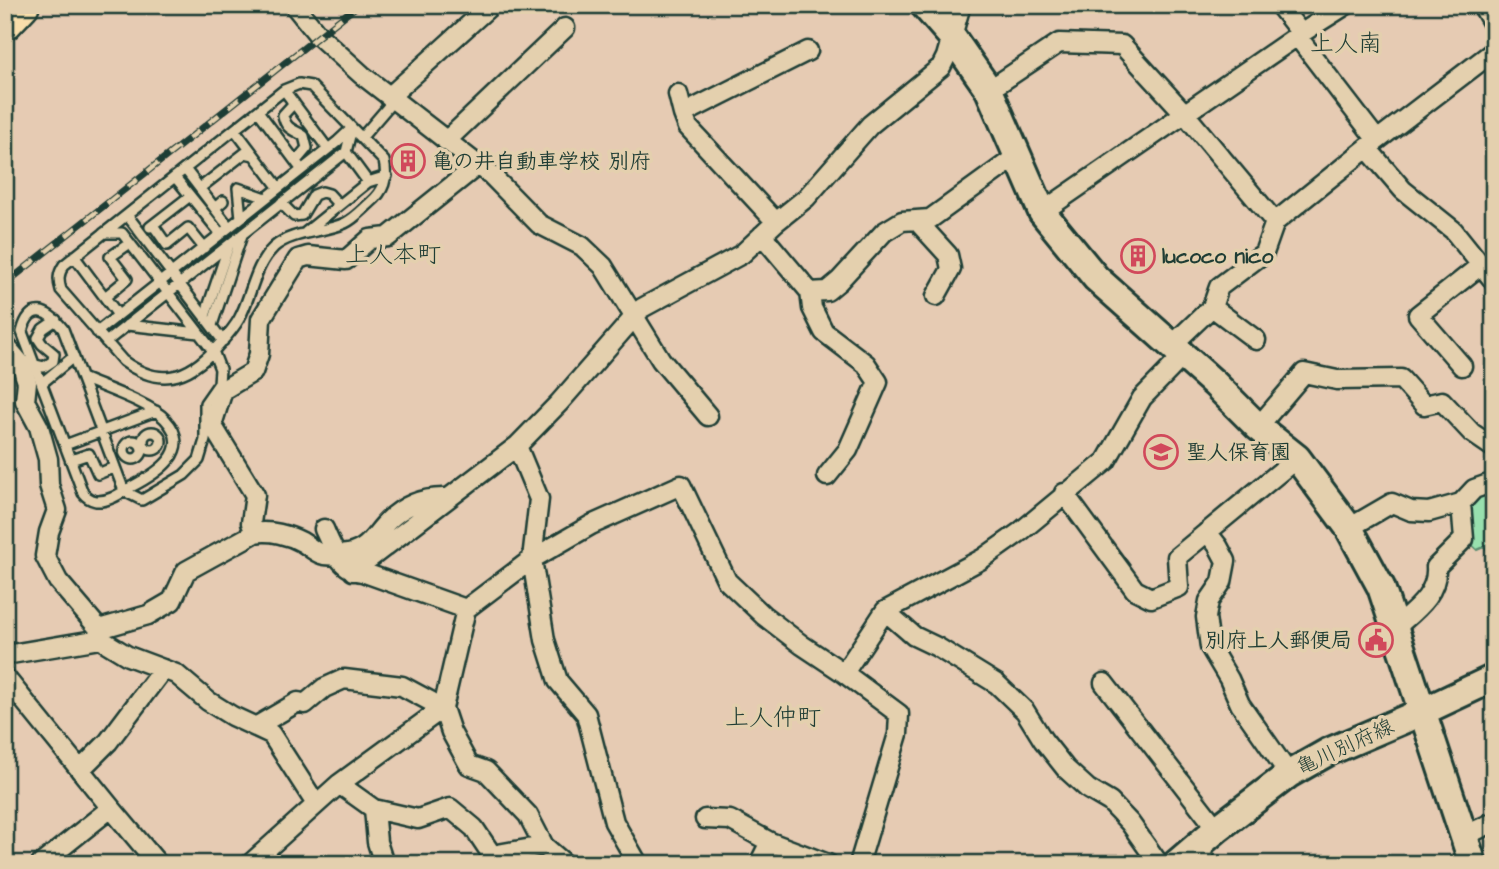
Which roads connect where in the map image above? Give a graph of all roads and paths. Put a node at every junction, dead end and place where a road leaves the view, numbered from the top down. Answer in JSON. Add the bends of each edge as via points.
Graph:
{"nodes":[{"id":1,"x":22,"y":5,"type":"edge"},
{"id":2,"x":295,"y":5,"type":"edge"},
{"id":3,"x":491,"y":5,"type":"edge"},
{"id":4,"x":924,"y":5,"type":"edge"},
{"id":5,"x":961,"y":5,"type":"edge"},
{"id":6,"x":1279,"y":5,"type":"edge"},
{"id":7,"x":1346,"y":5,"type":"edge"},
{"id":8,"x":1482,"y":5,"type":"edge"},
{"id":9,"x":5,"y":23,"type":"edge"},
{"id":10,"x":1494,"y":26,"type":"edge"},
{"id":11,"x":565,"y":28,"type":"dead end"},
{"id":12,"x":1297,"y":36,"type":"junction"},
{"id":13,"x":952,"y":37,"type":"junction"},
{"id":14,"x":808,"y":51,"type":"dead end"},
{"id":15,"x":1494,"y":51,"type":"edge"},
{"id":16,"x":989,"y":89,"type":"junction"},
{"id":17,"x":284,"y":90,"type":"junction"},
{"id":18,"x":678,"y":94,"type":"dead end"},
{"id":19,"x":391,"y":99,"type":"junction"},
{"id":20,"x":294,"y":103,"type":"junction"},
{"id":21,"x":258,"y":111,"type":"junction"},
{"id":22,"x":683,"y":114,"type":"junction"},
{"id":23,"x":1185,"y":114,"type":"junction"},
{"id":24,"x":352,"y":128,"type":"junction"},
{"id":25,"x":234,"y":130,"type":"junction"},
{"id":26,"x":362,"y":137,"type":"junction"},
{"id":27,"x":446,"y":141,"type":"junction"},
{"id":28,"x":1372,"y":144,"type":"junction"},
{"id":29,"x":328,"y":149,"type":"junction"},
{"id":30,"x":346,"y":152,"type":"junction"},
{"id":31,"x":254,"y":155,"type":"junction"},
{"id":32,"x":1017,"y":156,"type":"junction"},
{"id":33,"x":296,"y":161,"type":"junction"},
{"id":34,"x":478,"y":165,"type":"junction"},
{"id":35,"x":185,"y":169,"type":"junction"},
{"id":36,"x":302,"y":170,"type":"junction"},
{"id":37,"x":387,"y":176,"type":"junction"},
{"id":38,"x":175,"y":177,"type":"junction"},
{"id":39,"x":368,"y":181,"type":"junction"},
{"id":40,"x":200,"y":188,"type":"junction"},
{"id":41,"x":279,"y":188,"type":"junction"},
{"id":42,"x":190,"y":196,"type":"junction"},
{"id":43,"x":266,"y":198,"type":"junction"},
{"id":44,"x":223,"y":201,"type":"dead end"},
{"id":45,"x":281,"y":203,"type":"junction"},
{"id":46,"x":339,"y":205,"type":"junction"},
{"id":47,"x":215,"y":208,"type":"junction"},
{"id":48,"x":1042,"y":212,"type":"junction"},
{"id":49,"x":127,"y":215,"type":"junction"},
{"id":50,"x":241,"y":218,"type":"junction"},
{"id":51,"x":917,"y":221,"type":"junction"},
{"id":52,"x":776,"y":222,"type":"junction"},
{"id":53,"x":1275,"y":222,"type":"junction"},
{"id":54,"x":153,"y":225,"type":"junction"},
{"id":55,"x":225,"y":231,"type":"junction"},
{"id":56,"x":104,"y":233,"type":"junction"},
{"id":57,"x":122,"y":233,"type":"junction"},
{"id":58,"x":142,"y":233,"type":"junction"},
{"id":59,"x":243,"y":233,"type":"junction"},
{"id":60,"x":302,"y":235,"type":"junction"},
{"id":61,"x":762,"y":235,"type":"junction"},
{"id":62,"x":130,"y":243,"type":"junction"},
{"id":63,"x":229,"y":245,"type":"junction"},
{"id":64,"x":204,"y":248,"type":"junction"},
{"id":65,"x":74,"y":256,"type":"junction"},
{"id":66,"x":1481,"y":265,"type":"junction"},
{"id":67,"x":173,"y":272,"type":"junction"},
{"id":68,"x":1494,"y":281,"type":"edge"},
{"id":69,"x":160,"y":282,"type":"junction"},
{"id":70,"x":180,"y":283,"type":"junction"},
{"id":71,"x":810,"y":292,"type":"junction"},
{"id":72,"x":168,"y":293,"type":"junction"},
{"id":73,"x":936,"y":296,"type":"dead end"},
{"id":74,"x":105,"y":297,"type":"junction"},
{"id":75,"x":1212,"y":307,"type":"junction"},
{"id":76,"x":118,"y":315,"type":"junction"},
{"id":77,"x":634,"y":315,"type":"junction"},
{"id":78,"x":205,"y":316,"type":"junction"},
{"id":79,"x":56,"y":320,"type":"junction"},
{"id":80,"x":127,"y":325,"type":"junction"},
{"id":81,"x":212,"y":325,"type":"junction"},
{"id":82,"x":97,"y":332,"type":"junction"},
{"id":83,"x":199,"y":333,"type":"junction"},
{"id":84,"x":1256,"y":340,"type":"dead end"},
{"id":85,"x":223,"y":341,"type":"junction"},
{"id":86,"x":106,"y":342,"type":"junction"},
{"id":87,"x":5,"y":345,"type":"edge"},
{"id":88,"x":213,"y":351,"type":"junction"},
{"id":89,"x":1177,"y":351,"type":"junction"},
{"id":90,"x":72,"y":358,"type":"junction"},
{"id":91,"x":35,"y":365,"type":"junction"},
{"id":92,"x":1462,"y":366,"type":"dead end"},
{"id":93,"x":82,"y":378,"type":"junction"},
{"id":94,"x":42,"y":383,"type":"junction"},
{"id":95,"x":156,"y":411,"type":"junction"},
{"id":96,"x":142,"y":416,"type":"junction"},
{"id":97,"x":708,"y":416,"type":"dead end"},
{"id":98,"x":122,"y":424,"type":"junction"},
{"id":99,"x":1258,"y":426,"type":"junction"},
{"id":100,"x":102,"y":432,"type":"junction"},
{"id":101,"x":147,"y":434,"type":"junction"},
{"id":102,"x":130,"y":440,"type":"junction"},
{"id":103,"x":65,"y":445,"type":"junction"},
{"id":104,"x":143,"y":446,"type":"junction"},
{"id":105,"x":517,"y":446,"type":"junction"},
{"id":106,"x":1494,"y":448,"type":"edge"},
{"id":107,"x":1297,"y":458,"type":"junction"},
{"id":108,"x":71,"y":460,"type":"junction"},
{"id":109,"x":115,"y":467,"type":"junction"},
{"id":110,"x":828,"y":475,"type":"dead end"},
{"id":111,"x":1494,"y":482,"type":"edge"},
{"id":112,"x":124,"y":491,"type":"junction"},
{"id":113,"x":1064,"y":493,"type":"junction"},
{"id":114,"x":447,"y":498,"type":"junction"},
{"id":115,"x":1461,"y":503,"type":"junction"},
{"id":116,"x":1349,"y":528,"type":"junction"},
{"id":117,"x":324,"y":529,"type":"dead end"},
{"id":118,"x":1207,"y":532,"type":"junction"},
{"id":119,"x":255,"y":533,"type":"junction"},
{"id":120,"x":335,"y":555,"type":"junction"},
{"id":121,"x":532,"y":559,"type":"junction"},
{"id":122,"x":353,"y":571,"type":"junction"},
{"id":123,"x":466,"y":609,"type":"junction"},
{"id":124,"x":886,"y":611,"type":"junction"},
{"id":125,"x":1395,"y":628,"type":"junction"},
{"id":126,"x":100,"y":634,"type":"junction"},
{"id":127,"x":5,"y":655,"type":"edge"},
{"id":128,"x":163,"y":669,"type":"junction"},
{"id":129,"x":844,"y":673,"type":"junction"},
{"id":130,"x":5,"y":677,"type":"edge"},
{"id":131,"x":1494,"y":677,"type":"edge"},
{"id":132,"x":1104,"y":683,"type":"dead end"},
{"id":133,"x":443,"y":708,"type":"junction"},
{"id":134,"x":1424,"y":711,"type":"junction"},
{"id":135,"x":257,"y":726,"type":"junction"},
{"id":136,"x":80,"y":770,"type":"junction"},
{"id":137,"x":1289,"y":774,"type":"junction"},
{"id":138,"x":339,"y":784,"type":"junction"},
{"id":139,"x":316,"y":804,"type":"junction"},
{"id":140,"x":111,"y":808,"type":"junction"},
{"id":141,"x":374,"y":809,"type":"junction"},
{"id":142,"x":705,"y":818,"type":"dead end"},
{"id":143,"x":1494,"y":822,"type":"edge"},
{"id":144,"x":1464,"y":836,"type":"junction"},
{"id":145,"x":770,"y":842,"type":"junction"},
{"id":146,"x":1208,"y":845,"type":"edge"},
{"id":147,"x":544,"y":846,"type":"junction"},
{"id":148,"x":559,"y":862,"type":"edge"},
{"id":149,"x":41,"y":864,"type":"edge"},
{"id":150,"x":158,"y":864,"type":"edge"},
{"id":151,"x":250,"y":864,"type":"edge"},
{"id":152,"x":384,"y":864,"type":"edge"},
{"id":153,"x":638,"y":864,"type":"edge"},
{"id":154,"x":759,"y":864,"type":"edge"},
{"id":155,"x":828,"y":864,"type":"edge"},
{"id":156,"x":859,"y":864,"type":"edge"},
{"id":157,"x":1159,"y":864,"type":"edge"},
{"id":158,"x":1177,"y":864,"type":"edge"},
{"id":159,"x":1473,"y":864,"type":"edge"}],
"edges":[{"from":1,"to":9,"type":"highway"},
{"from":2,"to":19,"type":"street","via":[[319,36]]},
{"from":3,"to":19,"type":"street"},
{"from":4,"to":13,"type":"street"},
{"from":5,"to":13,"type":"street"},
{"from":6,"to":12,"type":"street","via":[[1297,28]]},
{"from":7,"to":12,"type":"street"},
{"from":8,"to":10,"type":"street"},
{"from":11,"to":27,"type":"street"},
{"from":12,"to":23,"type":"street"},
{"from":12,"to":28,"type":"street"},
{"from":13,"to":16,"type":"street"},
{"from":13,"to":52,"type":"street","via":[[941,67],[870,125],[806,198]]},
{"from":14,"to":22,"type":"street"},
{"from":15,"to":28,"type":"street"},
{"from":16,"to":23,"type":"street","via":[[1059,43],[1122,45]]},
{"from":16,"to":32,"type":"street"},
{"from":17,"to":20,"type":"lane"},
{"from":17,"to":21,"type":"lane"},
{"from":17,"to":24,"type":"lane","via":[[299,84],[311,86]]},
{"from":18,"to":22,"type":"street"},
{"from":19,"to":26,"type":"lane"},
{"from":19,"to":27,"type":"street"},
{"from":20,"to":29,"type":"lane"},
{"from":20,"to":33,"type":"lane","via":[[283,115],[285,123],[288,130],[304,136],[307,148]]},
{"from":21,"to":25,"type":"lane"},
{"from":21,"to":33,"type":"lane"},
{"from":22,"to":52,"type":"street","via":[[688,127]]},
{"from":23,"to":48,"type":"street"},
{"from":23,"to":53,"type":"street"},
{"from":24,"to":26,"type":"lane"},
{"from":24,"to":29,"type":"lane"},
{"from":24,"to":30,"type":"lane"},
{"from":25,"to":31,"type":"lane"},
{"from":25,"to":35,"type":"lane"},
{"from":26,"to":37,"type":"lane","via":[[384,161]]},
{"from":27,"to":34,"type":"street"},
{"from":28,"to":53,"type":"street"},
{"from":28,"to":66,"type":"street","via":[[1403,190],[1453,230]]},
{"from":29,"to":36,"type":"lane"},
{"from":30,"to":39,"type":"lane"},
{"from":30,"to":45,"type":"lane"},
{"from":31,"to":40,"type":"lane","via":[[244,153]]},
{"from":31,"to":41,"type":"lane"},
{"from":32,"to":48,"type":"street"},
{"from":32,"to":51,"type":"street","via":[[930,219]]},
{"from":33,"to":36,"type":"lane"},
{"from":34,"to":77,"type":"street","via":[[539,224],[582,246],[603,266]]},
{"from":34,"to":119,"type":"street","via":[[388,237],[370,239],[346,260],[298,259],[277,289],[261,319],[253,372],[223,390],[212,425],[255,495],[251,523]]},
{"from":35,"to":38,"type":"lane"},
{"from":35,"to":40,"type":"lane"},
{"from":36,"to":41,"type":"lane"},
{"from":37,"to":39,"type":"lane"},
{"from":37,"to":60,"type":"lane","via":[[380,194],[349,222]]},
{"from":38,"to":42,"type":"lane"},
{"from":38,"to":49,"type":"lane"},
{"from":39,"to":46,"type":"lane"},
{"from":40,"to":47,"type":"lane"},
{"from":41,"to":43,"type":"lane"},
{"from":42,"to":54,"type":"lane"},
{"from":42,"to":55,"type":"lane"},
{"from":43,"to":50,"type":"lane"},
{"from":43,"to":50,"type":"lane","via":[[237,188]]},
{"from":44,"to":47,"type":"lane"},
{"from":45,"to":46,"type":"lane","via":[[294,216],[302,215],[321,192]]},
{"from":45,"to":59,"type":"lane"},
{"from":46,"to":60,"type":"lane"},
{"from":47,"to":55,"type":"lane"},
{"from":48,"to":89,"type":"street","via":[[1096,278]]},
{"from":49,"to":56,"type":"lane"},
{"from":49,"to":57,"type":"lane"},
{"from":49,"to":58,"type":"lane"},
{"from":50,"to":55,"type":"lane"},
{"from":51,"to":71,"type":"street","via":[[902,221],[884,232],[839,281],[827,290]]},
{"from":51,"to":73,"type":"street","via":[[948,255],[951,269]]},
{"from":52,"to":61,"type":"street"},
{"from":53,"to":75,"type":"street","via":[[1264,253],[1219,288]]},
{"from":54,"to":58,"type":"lane"},
{"from":54,"to":64,"type":"lane","via":[[167,245],[188,228]]},
{"from":55,"to":64,"type":"lane"},
{"from":56,"to":57,"type":"lane"},
{"from":56,"to":65,"type":"lane"},
{"from":57,"to":62,"type":"lane"},
{"from":58,"to":67,"type":"lane"},
{"from":59,"to":63,"type":"lane"},
{"from":59,"to":81,"type":"lane"},
{"from":60,"to":85,"type":"lane","via":[[274,247],[259,266],[239,319]]},
{"from":61,"to":71,"type":"street"},
{"from":61,"to":77,"type":"street","via":[[742,254]]},
{"from":62,"to":69,"type":"lane"},
{"from":62,"to":74,"type":"lane","via":[[110,257],[127,279]]},
{"from":63,"to":70,"type":"lane"},
{"from":63,"to":78,"type":"lane","via":[[212,282]]},
{"from":64,"to":67,"type":"lane"},
{"from":65,"to":74,"type":"lane"},
{"from":65,"to":82,"type":"lane","via":[[59,272],[58,281]]},
{"from":66,"to":68,"type":"street"},
{"from":66,"to":92,"type":"street","via":[[1418,315]]},
{"from":67,"to":69,"type":"lane"},
{"from":67,"to":70,"type":"lane"},
{"from":69,"to":72,"type":"lane"},
{"from":69,"to":76,"type":"lane"},
{"from":70,"to":72,"type":"lane"},
{"from":70,"to":78,"type":"lane"},
{"from":71,"to":110,"type":"street","via":[[811,308],[824,332],[866,364],[878,382],[848,450]]},
{"from":72,"to":80,"type":"lane"},
{"from":72,"to":83,"type":"lane"},
{"from":74,"to":76,"type":"lane"},
{"from":75,"to":84,"type":"street"},
{"from":75,"to":89,"type":"street"},
{"from":76,"to":82,"type":"lane"},
{"from":77,"to":97,"type":"street","via":[[661,360]]},
{"from":77,"to":105,"type":"street"},
{"from":78,"to":81,"type":"lane"},
{"from":79,"to":90,"type":"lane"},
{"from":79,"to":91,"type":"lane","via":[[38,338],[54,354],[53,361],[44,367]]},
{"from":79,"to":91,"type":"lane","via":[[38,311],[25,321],[22,332]]},
{"from":80,"to":83,"type":"lane"},
{"from":80,"to":86,"type":"lane"},
{"from":81,"to":85,"type":"lane"},
{"from":82,"to":86,"type":"lane"},
{"from":83,"to":88,"type":"lane"},
{"from":85,"to":88,"type":"lane"},
{"from":86,"to":88,"type":"lane","via":[[134,369],[158,377],[186,373]]},
{"from":87,"to":126,"type":"street","via":[[21,364],[27,382],[25,401],[48,459],[48,485],[57,510],[45,556],[58,581]]},
{"from":88,"to":112,"type":"lane","via":[[220,369],[219,383],[205,403],[205,440],[199,460],[184,475],[142,500]]},
{"from":89,"to":99,"type":"street"},
{"from":89,"to":113,"type":"street","via":[[1142,398],[1105,461]]},
{"from":90,"to":93,"type":"lane"},
{"from":90,"to":94,"type":"lane"},
{"from":91,"to":94,"type":"lane"},
{"from":93,"to":95,"type":"lane"},
{"from":93,"to":100,"type":"lane"},
{"from":94,"to":103,"type":"lane"},
{"from":95,"to":96,"type":"lane"},
{"from":95,"to":112,"type":"lane","via":[[173,429],[175,443],[169,461]]},
{"from":96,"to":98,"type":"lane"},
{"from":96,"to":101,"type":"lane"},
{"from":98,"to":100,"type":"lane"},
{"from":98,"to":102,"type":"lane"},
{"from":99,"to":106,"type":"street","via":[[1304,373],[1337,380],[1401,379],[1424,405],[1442,401],[1472,433]]},
{"from":99,"to":107,"type":"street"},
{"from":100,"to":103,"type":"lane"},
{"from":100,"to":109,"type":"lane"},
{"from":101,"to":104,"type":"lane"},
{"from":101,"to":104,"type":"lane","via":[[158,435],[161,444],[154,450]]},
{"from":102,"to":104,"type":"lane"},
{"from":102,"to":104,"type":"lane","via":[[123,449],[128,458],[138,458]]},
{"from":103,"to":108,"type":"lane"},
{"from":105,"to":114,"type":"street"},
{"from":105,"to":121,"type":"street","via":[[539,499]]},
{"from":107,"to":116,"type":"street"},
{"from":107,"to":118,"type":"street"},
{"from":108,"to":109,"type":"lane","via":[[89,453],[98,474]]},
{"from":108,"to":112,"type":"lane","via":[[87,498],[109,499]]},
{"from":109,"to":112,"type":"lane"},
{"from":111,"to":115,"type":"street","via":[[1474,489]]},
{"from":113,"to":118,"type":"street","via":[[1135,590],[1152,598],[1179,587],[1177,557]]},
{"from":113,"to":124,"type":"street","via":[[982,559]]},
{"from":114,"to":120,"type":"street","via":[[415,501],[389,520],[366,548]]},
{"from":114,"to":122,"type":"street"},
{"from":115,"to":116,"type":"street","via":[[1429,512],[1411,512],[1392,503]]},
{"from":115,"to":125,"type":"street","via":[[1464,539],[1436,567],[1437,578],[1422,604]]},
{"from":116,"to":125,"type":"street","via":[[1381,587]]},
{"from":117,"to":120,"type":"street"},
{"from":118,"to":137,"type":"street","via":[[1226,561],[1206,617],[1210,648],[1240,705]]},
{"from":119,"to":120,"type":"street","via":[[281,535],[322,555]]},
{"from":119,"to":126,"type":"street","via":[[186,572],[172,601]]},
{"from":120,"to":122,"type":"street"},
{"from":121,"to":123,"type":"street"},
{"from":121,"to":129,"type":"street","via":[[591,525],[681,485],[727,581],[763,615]]},
{"from":121,"to":153,"type":"street","via":[[545,640],[558,681],[586,714],[614,822]]},
{"from":122,"to":123,"type":"street"},
{"from":123,"to":133,"type":"street"},
{"from":124,"to":129,"type":"street"},
{"from":124,"to":157,"type":"street","via":[[914,636],[997,684],[1025,711],[1066,769],[1130,823]]},
{"from":125,"to":134,"type":"street"},
{"from":126,"to":127,"type":"street"},
{"from":126,"to":128,"type":"street","via":[[128,656]]},
{"from":128,"to":135,"type":"street","via":[[232,716]]},
{"from":128,"to":136,"type":"street","via":[[108,742]]},
{"from":129,"to":156,"type":"street","via":[[899,715]]},
{"from":130,"to":136,"type":"street"},
{"from":131,"to":134,"type":"street","name":"亀川別府線"},
{"from":132,"to":146,"type":"street"},
{"from":133,"to":135,"type":"street","via":[[402,686],[344,679]]},
{"from":133,"to":138,"type":"street"},
{"from":133,"to":147,"type":"street","via":[[470,765],[486,771],[528,815]]},
{"from":134,"to":137,"type":"street","name":"亀川別府線"},
{"from":134,"to":144,"type":"street"},
{"from":135,"to":139,"type":"street","via":[[271,734]]},
{"from":136,"to":140,"type":"street"},
{"from":137,"to":146,"type":"street","name":"亀川別府線"},
{"from":138,"to":139,"type":"street"},
{"from":138,"to":141,"type":"street"},
{"from":139,"to":151,"type":"street"},
{"from":140,"to":149,"type":"street"},
{"from":140,"to":150,"type":"street"},
{"from":141,"to":147,"type":"street","via":[[418,819],[450,808],[474,828],[492,855]]},
{"from":141,"to":152,"type":"street"},
{"from":142,"to":145,"type":"street","via":[[730,820]]},
{"from":143,"to":144,"type":"street"},
{"from":144,"to":159,"type":"street"},
{"from":145,"to":154,"type":"street"},
{"from":145,"to":155,"type":"street"},
{"from":146,"to":158,"type":"street","name":"亀川別府線"},
{"from":147,"to":148,"type":"street"}]}
